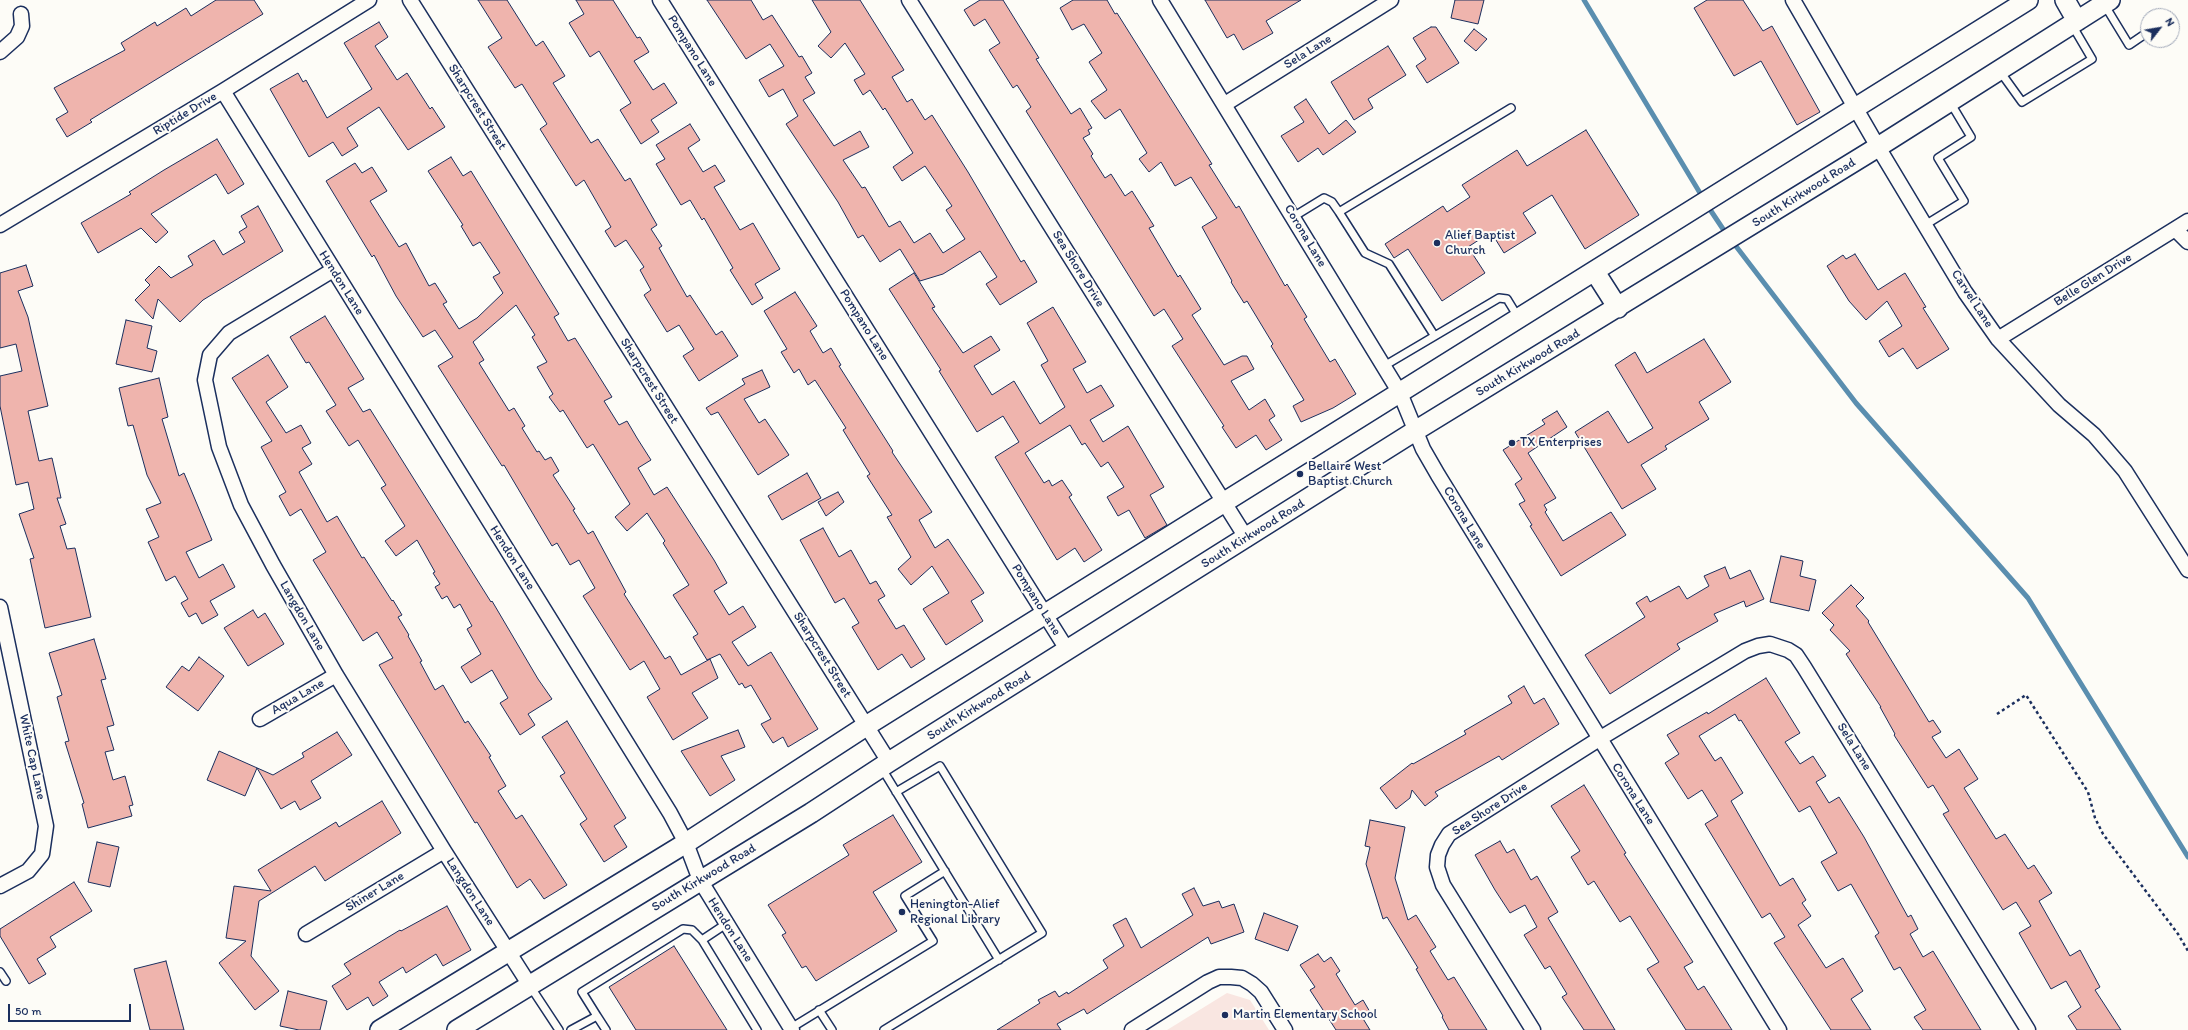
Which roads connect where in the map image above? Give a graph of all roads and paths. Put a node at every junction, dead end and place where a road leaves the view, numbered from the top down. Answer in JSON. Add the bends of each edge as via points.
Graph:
{"nodes":[{"id":1,"x":369,"y":0,"type":"edge"},
{"id":2,"x":410,"y":0,"type":"edge"},
{"id":3,"x":660,"y":0,"type":"edge"},
{"id":4,"x":909,"y":0,"type":"edge"},
{"id":5,"x":1160,"y":0,"type":"edge"},
{"id":6,"x":1391,"y":0,"type":"edge"},
{"id":7,"x":1793,"y":0,"type":"edge"},
{"id":8,"x":2028,"y":0,"type":"edge"},
{"id":9,"x":2065,"y":0,"type":"edge"},
{"id":10,"x":2107,"y":2,"type":"edge"},
{"id":11,"x":21,"y":14,"type":"dead end"},
{"id":12,"x":2074,"y":23,"type":"junction"},
{"id":13,"x":2140,"y":37,"type":"edge"},
{"id":14,"x":0,"y":52,"type":"edge"},
{"id":15,"x":1999,"y":70,"type":"junction"},
{"id":16,"x":223,"y":91,"type":"junction"},
{"id":17,"x":1950,"y":102,"type":"junction"},
{"id":18,"x":1225,"y":104,"type":"junction"},
{"id":19,"x":1511,"y":108,"type":"dead end"},
{"id":20,"x":1856,"y":109,"type":"junction"},
{"id":21,"x":1878,"y":147,"type":"junction"},
{"id":22,"x":1339,"y":212,"type":"junction"},
{"id":23,"x":1293,"y":217,"type":"junction"},
{"id":24,"x":2188,"y":221,"type":"edge"},
{"id":25,"x":0,"y":225,"type":"edge"},
{"id":26,"x":1925,"y":225,"type":"junction"},
{"id":27,"x":2175,"y":229,"type":"junction"},
{"id":28,"x":2188,"y":242,"type":"edge"},
{"id":29,"x":333,"y":270,"type":"junction"},
{"id":30,"x":1595,"y":272,"type":"junction"},
{"id":31,"x":1618,"y":308,"type":"junction"},
{"id":32,"x":1519,"y":319,"type":"junction"},
{"id":33,"x":1434,"y":335,"type":"junction"},
{"id":34,"x":1998,"y":339,"type":"junction"},
{"id":35,"x":1384,"y":366,"type":"junction"},
{"id":36,"x":1400,"y":393,"type":"junction"},
{"id":37,"x":1416,"y":431,"type":"junction"},
{"id":38,"x":1224,"y":502,"type":"junction"},
{"id":39,"x":1247,"y":539,"type":"junction"},
{"id":40,"x":2188,"y":570,"type":"edge"},
{"id":41,"x":0,"y":607,"type":"edge"},
{"id":42,"x":1046,"y":616,"type":"junction"},
{"id":43,"x":1068,"y":651,"type":"junction"},
{"id":44,"x":336,"y":676,"type":"junction"},
{"id":45,"x":1997,"y":714,"type":"dead end"},
{"id":46,"x":260,"y":719,"type":"dead end"},
{"id":47,"x":866,"y":726,"type":"junction"},
{"id":48,"x":1599,"y":739,"type":"junction"},
{"id":49,"x":885,"y":764,"type":"junction"},
{"id":50,"x":896,"y":792,"type":"junction"},
{"id":51,"x":686,"y":843,"type":"junction"},
{"id":52,"x":444,"y":851,"type":"junction"},
{"id":53,"x":945,"y":871,"type":"junction"},
{"id":54,"x":700,"y":880,"type":"junction"},
{"id":55,"x":0,"y":886,"type":"edge"},
{"id":56,"x":726,"y":924,"type":"junction"},
{"id":57,"x":306,"y":934,"type":"dead end"},
{"id":58,"x":702,"y":940,"type":"junction"},
{"id":59,"x":508,"y":951,"type":"junction"},
{"id":60,"x":2188,"y":951,"type":"edge"},
{"id":61,"x":999,"y":960,"type":"junction"},
{"id":62,"x":0,"y":972,"type":"edge"},
{"id":63,"x":6,"y":982,"type":"dead end"},
{"id":64,"x":529,"y":984,"type":"junction"},
{"id":65,"x":820,"y":1010,"type":"junction"},
{"id":66,"x":597,"y":1016,"type":"junction"},
{"id":67,"x":792,"y":1029,"type":"edge"},
{"id":68,"x":380,"y":1030,"type":"edge"},
{"id":69,"x":457,"y":1030,"type":"edge"},
{"id":70,"x":559,"y":1030,"type":"edge"},
{"id":71,"x":571,"y":1030,"type":"edge"},
{"id":72,"x":606,"y":1030,"type":"edge"},
{"id":73,"x":757,"y":1030,"type":"edge"},
{"id":74,"x":832,"y":1030,"type":"edge"},
{"id":75,"x":884,"y":1030,"type":"edge"},
{"id":76,"x":1132,"y":1030,"type":"edge"},
{"id":77,"x":1285,"y":1030,"type":"edge"},
{"id":78,"x":1533,"y":1030,"type":"edge"},
{"id":79,"x":1779,"y":1030,"type":"edge"},
{"id":80,"x":2028,"y":1030,"type":"edge"}],
"edges":[{"from":1,"to":16,"type":"street","name":"Riptide Drive"},
{"from":2,"to":47,"type":"street","name":"Sharpcrest Street"},
{"from":3,"to":42,"type":"street","name":"Pompano Lane"},
{"from":4,"to":38,"type":"street","name":"Sea Shore Drive"},
{"from":5,"to":18,"type":"street","name":"Corona Lane"},
{"from":6,"to":18,"type":"street","name":"Sela Lane"},
{"from":7,"to":20,"type":"street","name":"Carvel Lane"},
{"from":8,"to":20,"type":"main road"},
{"from":9,"to":12,"type":"main road"},
{"from":10,"to":12,"type":"main road","name":"South Kirkwood Road"},
{"from":10,"to":13,"type":"lane","via":[[2129,45]]},
{"from":11,"to":14,"type":"street","via":[[22,26],[17,37]]},
{"from":12,"to":15,"type":"main road","name":"South Kirkwood Road"},
{"from":12,"to":15,"type":"lane","via":[[2092,59],[2022,102]]},
{"from":15,"to":17,"type":"main road","name":"South Kirkwood Road"},
{"from":16,"to":25,"type":"street","name":"Riptide Drive"},
{"from":16,"to":29,"type":"street","name":"Hendon Lane"},
{"from":17,"to":21,"type":"main road","name":"South Kirkwood Road"},
{"from":17,"to":26,"type":"lane","via":[[1971,137],[1938,158],[1964,201]]},
{"from":18,"to":23,"type":"street","name":"Corona Lane"},
{"from":19,"to":22,"type":"lane"},
{"from":20,"to":21,"type":"street","name":"Carvel Lane"},
{"from":20,"to":30,"type":"main road"},
{"from":21,"to":26,"type":"street","name":"Carvel Lane"},
{"from":21,"to":31,"type":"main road","name":"South Kirkwood Road"},
{"from":22,"to":23,"type":"lane","via":[[1332,202],[1324,198]]},
{"from":22,"to":33,"type":"lane","via":[[1365,252],[1389,264]]},
{"from":23,"to":35,"type":"street","name":"Corona Lane"},
{"from":24,"to":27,"type":"street","name":"Belle Glen Drive"},
{"from":26,"to":34,"type":"street","name":"Carvel Lane","via":[[1965,292]]},
{"from":27,"to":28,"type":"street"},
{"from":27,"to":34,"type":"street","name":"Belle Glen Drive"},
{"from":29,"to":44,"type":"street","name":"Langdon Lane","via":[[229,333],[210,355],[205,380],[219,447],[241,505]]},
{"from":29,"to":51,"type":"street","name":"Hendon Lane","via":[[670,813]]},
{"from":30,"to":31,"type":"main road"},
{"from":30,"to":32,"type":"main road"},
{"from":31,"to":37,"type":"main road","name":"South Kirkwood Road"},
{"from":32,"to":33,"type":"lane","via":[[1507,299],[1499,298]]},
{"from":32,"to":36,"type":"main road"},
{"from":33,"to":35,"type":"lane"},
{"from":34,"to":40,"type":"street","name":"Carvel Lane","via":[[2059,405],[2094,435],[2126,471]]},
{"from":35,"to":36,"type":"street","name":"Corona Lane"},
{"from":36,"to":37,"type":"street","name":"Corona Lane"},
{"from":36,"to":38,"type":"main road"},
{"from":37,"to":39,"type":"main road","name":"South Kirkwood Road"},
{"from":37,"to":48,"type":"street","name":"Corona Lane","via":[[1438,475]]},
{"from":38,"to":39,"type":"street","name":"Sea Shore Drive"},
{"from":38,"to":42,"type":"main road"},
{"from":39,"to":43,"type":"main road","name":"South Kirkwood Road"},
{"from":41,"to":55,"type":"street","name":"White Cap Lane","via":[[46,826],[42,854],[28,872]]},
{"from":42,"to":43,"type":"street","name":"Pompano Lane"},
{"from":42,"to":47,"type":"main road"},
{"from":43,"to":49,"type":"main road","name":"South Kirkwood Road"},
{"from":44,"to":46,"type":"street","name":"Aqua Lane"},
{"from":44,"to":52,"type":"street","name":"Langdon Lane"},
{"from":45,"to":60,"type":"path","via":[[2026,695],[2088,792],[2095,818],[2103,834]]},
{"from":47,"to":49,"type":"street","name":"Sharpcrest Street"},
{"from":47,"to":51,"type":"main road"},
{"from":48,"to":78,"type":"street","name":"Sea Shore Drive","via":[[1449,834],[1438,855],[1437,867],[1443,885]]},
{"from":48,"to":79,"type":"street","name":"Corona Lane"},
{"from":48,"to":80,"type":"street","name":"Sela Lane","via":[[1745,651],[1770,644],[1796,655]]},
{"from":49,"to":50,"type":"lane"},
{"from":49,"to":54,"type":"main road","name":"South Kirkwood Road","via":[[811,813]]},
{"from":50,"to":53,"type":"lane"},
{"from":50,"to":61,"type":"lane","via":[[940,766],[1042,934]]},
{"from":51,"to":54,"type":"street","name":"Hendon Lane"},
{"from":51,"to":59,"type":"main road"},
{"from":52,"to":57,"type":"street","name":"Shiner Lane"},
{"from":52,"to":59,"type":"street","name":"Langdon Lane"},
{"from":53,"to":61,"type":"lane"},
{"from":53,"to":65,"type":"lane","via":[[905,896],[933,941]]},
{"from":54,"to":56,"type":"street","name":"Hendon Lane"},
{"from":54,"to":64,"type":"main road","name":"South Kirkwood Road"},
{"from":56,"to":58,"type":"lane"},
{"from":56,"to":67,"type":"street","name":"Hendon Lane"},
{"from":58,"to":66,"type":"lane","via":[[692,930],[683,929],[582,992]]},
{"from":58,"to":73,"type":"lane"},
{"from":59,"to":64,"type":"street","name":"Langdon Lane"},
{"from":59,"to":68,"type":"main road"},
{"from":61,"to":75,"type":"lane"},
{"from":62,"to":63,"type":"lane"},
{"from":64,"to":69,"type":"main road","name":"South Kirkwood Road"},
{"from":64,"to":70,"type":"lane"},
{"from":65,"to":67,"type":"lane"},
{"from":65,"to":74,"type":"lane"},
{"from":66,"to":71,"type":"lane"},
{"from":66,"to":72,"type":"lane"},
{"from":76,"to":77,"type":"street","via":[[1219,977],[1242,978],[1252,984],[1261,992]]}]}
